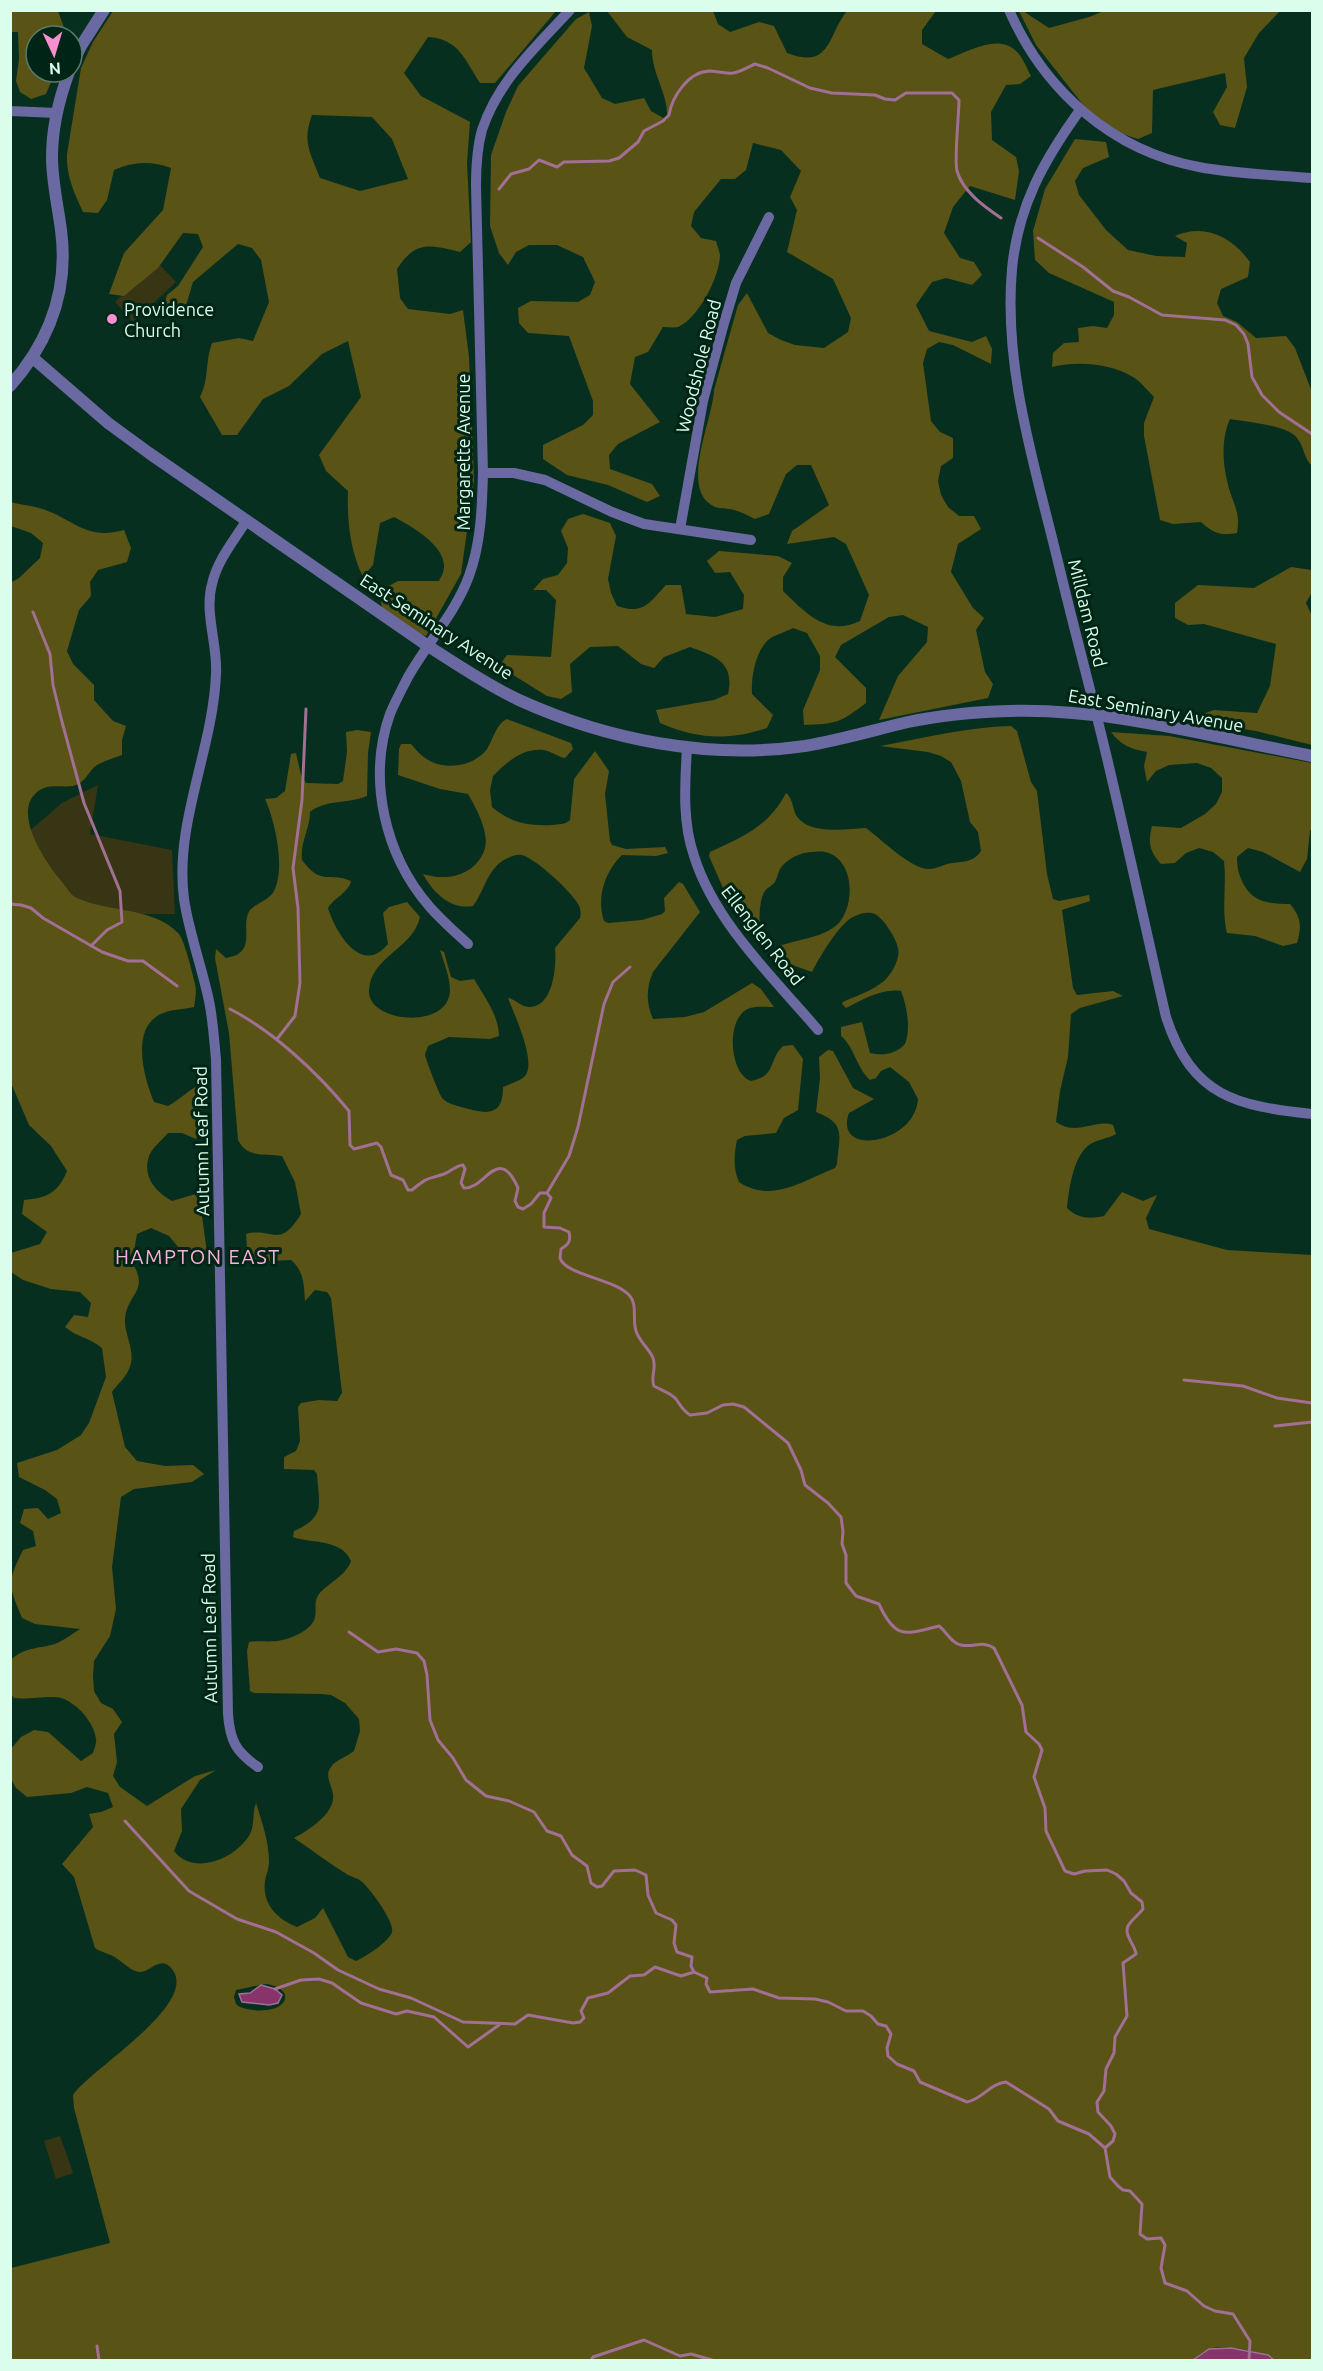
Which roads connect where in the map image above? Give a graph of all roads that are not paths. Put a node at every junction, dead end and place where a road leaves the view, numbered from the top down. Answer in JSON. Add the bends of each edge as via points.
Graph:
{"nodes":[{"id":1,"x":104,"y":10,"type":"edge"},
{"id":2,"x":570,"y":10,"type":"edge"},
{"id":3,"x":1009,"y":10,"type":"edge"},
{"id":4,"x":84,"y":41,"type":"edge"},
{"id":5,"x":65,"y":84,"type":"edge"},
{"id":6,"x":1080,"y":110,"type":"junction"},
{"id":7,"x":10,"y":111,"type":"edge"},
{"id":8,"x":57,"y":113,"type":"junction"},
{"id":9,"x":1312,"y":178,"type":"edge"},
{"id":10,"x":769,"y":217,"type":"dead end"},
{"id":11,"x":33,"y":358,"type":"junction"},
{"id":12,"x":10,"y":386,"type":"edge"},
{"id":13,"x":483,"y":473,"type":"junction"},
{"id":14,"x":247,"y":520,"type":"junction"},
{"id":15,"x":681,"y":529,"type":"junction"},
{"id":16,"x":751,"y":540,"type":"dead end"},
{"id":17,"x":428,"y":646,"type":"junction"},
{"id":18,"x":1096,"y":715,"type":"junction"},
{"id":19,"x":687,"y":747,"type":"junction"},
{"id":20,"x":1312,"y":756,"type":"edge"},
{"id":21,"x":468,"y":944,"type":"dead end"},
{"id":22,"x":818,"y":1030,"type":"dead end"},
{"id":23,"x":1312,"y":1114,"type":"edge"},
{"id":24,"x":258,"y":1767,"type":"dead end"}],
"edges":[{"from":1,"to":4,"type":"street"},
{"from":2,"to":13,"type":"street","name":"Margarette Avenue","via":[[512,73],[482,131],[476,186]]},
{"from":3,"to":6,"type":"street","via":[[1031,53]]},
{"from":5,"to":8,"type":"street"},
{"from":6,"to":9,"type":"street","via":[[1122,139],[1169,160],[1215,170]]},
{"from":6,"to":18,"type":"street","name":"Milldam Road","via":[[1036,177],[1025,208],[1012,267],[1011,329],[1020,398]]},
{"from":7,"to":8,"type":"street"},
{"from":8,"to":11,"type":"street","via":[[52,161],[63,244],[61,285],[54,316]]},
{"from":10,"to":15,"type":"street","name":"Woodshole Road","via":[[736,283],[724,323],[703,401]]},
{"from":11,"to":12,"type":"street"},
{"from":11,"to":14,"type":"street","name":"East Seminary Avenue","via":[[108,423]]},
{"from":13,"to":15,"type":"street","via":[[514,473],[545,480],[630,520]]},
{"from":13,"to":17,"type":"street","name":"Margarette Avenue","via":[[477,548],[469,576],[458,603]]},
{"from":14,"to":17,"type":"street","name":"East Seminary Avenue"},
{"from":14,"to":24,"type":"street","name":"Autumn Leaf Road","via":[[217,567],[211,584],[214,695],[189,817],[183,875],[184,900],[210,1002],[216,1059],[229,1730],[242,1756]]},
{"from":15,"to":16,"type":"street"},
{"from":17,"to":19,"type":"street","name":"East Seminary Avenue","via":[[475,677],[559,717],[613,734]]},
{"from":17,"to":21,"type":"street","name":"Margarette Avenue","via":[[390,713],[383,740],[382,807],[392,844],[408,878],[429,906]]},
{"from":18,"to":19,"type":"street","name":"East Seminary Avenue","via":[[1041,711],[961,714],[804,746]]},
{"from":18,"to":20,"type":"street","name":"East Seminary Avenue"},
{"from":18,"to":23,"type":"street","name":"Milldam Road","via":[[1173,1039],[1197,1075],[1230,1098],[1269,1109]]},
{"from":19,"to":22,"type":"street","name":"Ellenglen Road","via":[[686,820],[702,881],[737,935]]}]}
